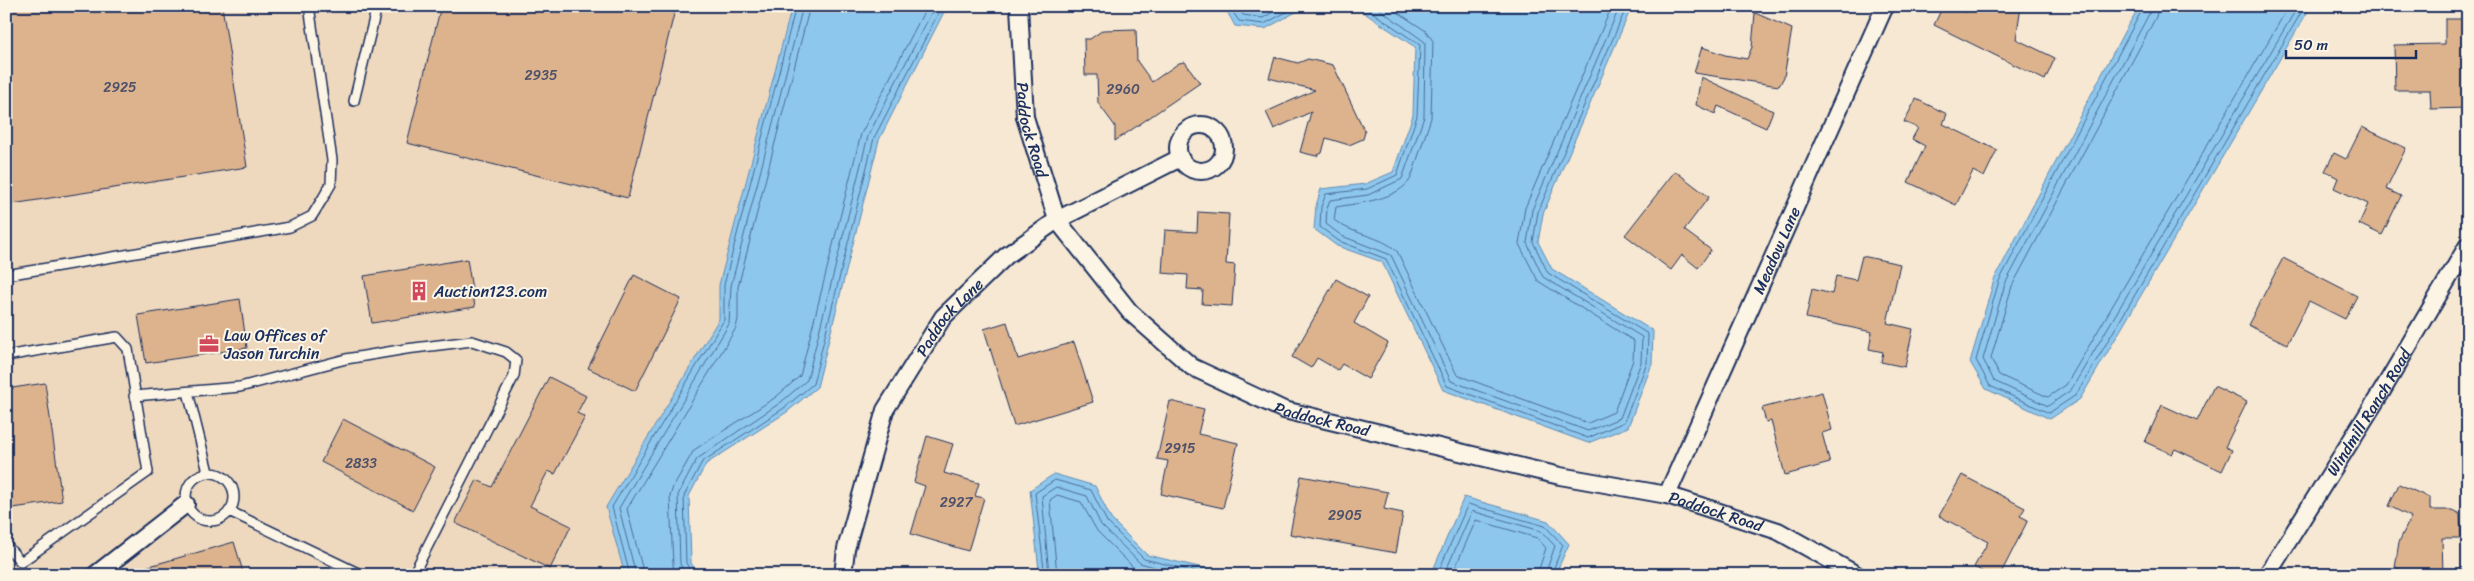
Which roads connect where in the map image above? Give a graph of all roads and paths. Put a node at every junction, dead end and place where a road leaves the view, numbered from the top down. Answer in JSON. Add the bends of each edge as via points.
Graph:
{"nodes":[{"id":1,"x":309,"y":6,"type":"edge"},
{"id":2,"x":378,"y":6,"type":"edge"},
{"id":3,"x":1019,"y":6,"type":"edge"},
{"id":4,"x":1885,"y":6,"type":"edge"},
{"id":5,"x":354,"y":101,"type":"dead end"},
{"id":6,"x":1180,"y":158,"type":"dead end"},
{"id":7,"x":1057,"y":220,"type":"junction"},
{"id":8,"x":2468,"y":245,"type":"edge"},
{"id":9,"x":6,"y":275,"type":"edge"},
{"id":10,"x":6,"y":356,"type":"edge"},
{"id":11,"x":188,"y":392,"type":"junction"},
{"id":12,"x":134,"y":396,"type":"junction"},
{"id":13,"x":208,"y":472,"type":"junction"},
{"id":14,"x":1667,"y":495,"type":"junction"},
{"id":15,"x":186,"y":504,"type":"junction"},
{"id":16,"x":229,"y":511,"type":"junction"},
{"id":17,"x":6,"y":545,"type":"edge"},
{"id":18,"x":95,"y":575,"type":"edge"},
{"id":19,"x":362,"y":575,"type":"edge"},
{"id":20,"x":413,"y":575,"type":"edge"},
{"id":21,"x":844,"y":575,"type":"edge"},
{"id":22,"x":1857,"y":575,"type":"edge"},
{"id":23,"x":2267,"y":575,"type":"edge"}],
"edges":[{"from":1,"to":9,"type":"lane","via":[[332,160],[331,184],[312,216],[290,227]]},
{"from":2,"to":5,"type":"lane"},
{"from":3,"to":7,"type":"street","name":"Paddock Road","via":[[1025,117]]},
{"from":4,"to":14,"type":"street","name":"Meadow Lane"},
{"from":6,"to":7,"type":"street","name":"Paddock Lane"},
{"from":7,"to":14,"type":"street","name":"Paddock Road","via":[[1130,312],[1192,367],[1284,410],[1560,476]]},
{"from":7,"to":21,"type":"street","name":"Paddock Lane","via":[[1006,256],[943,317],[885,410],[846,549]]},
{"from":8,"to":23,"type":"street","name":"Windmill Ranch Road","via":[[2382,391]]},
{"from":10,"to":12,"type":"lane","via":[[117,337],[128,349]]},
{"from":11,"to":12,"type":"lane"},
{"from":11,"to":13,"type":"lane"},
{"from":11,"to":20,"type":"lane","via":[[240,386],[346,359],[472,341],[506,352],[516,360],[514,376]]},
{"from":12,"to":17,"type":"lane","via":[[148,472],[21,562]]},
{"from":13,"to":15,"type":"lane","via":[[189,483]]},
{"from":13,"to":16,"type":"lane","via":[[216,473],[230,483],[234,499]]},
{"from":14,"to":22,"type":"street","name":"Paddock Road","via":[[1778,532]]},
{"from":15,"to":16,"type":"lane","via":[[196,517],[206,521],[223,517]]},
{"from":15,"to":18,"type":"street"},
{"from":16,"to":19,"type":"lane"}]}
